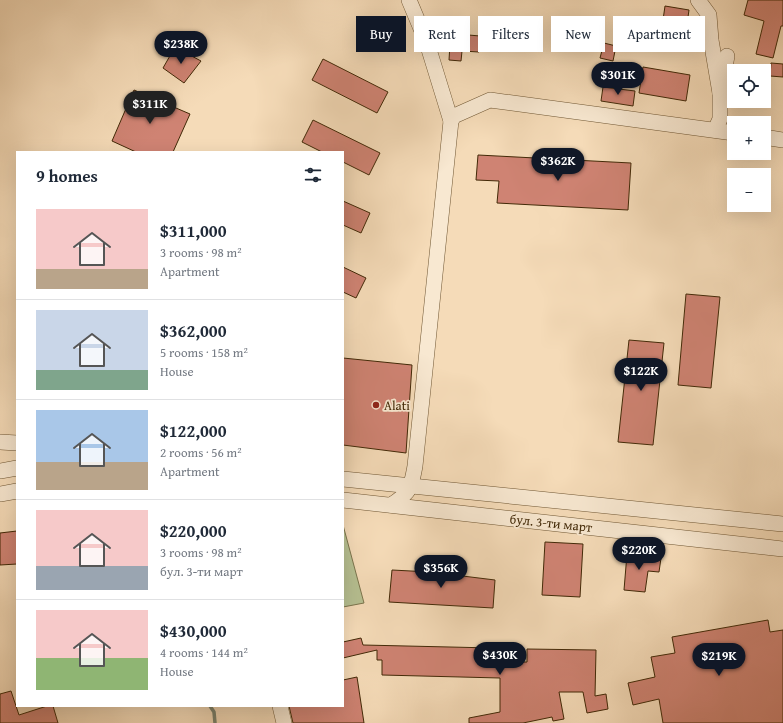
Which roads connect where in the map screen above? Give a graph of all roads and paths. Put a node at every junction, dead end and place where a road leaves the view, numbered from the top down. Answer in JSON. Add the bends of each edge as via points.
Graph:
{"nodes":[{"id":1,"x":409,"y":0,"type":"edge"},
{"id":2,"x":698,"y":0,"type":"edge"},
{"id":3,"x":727,"y":56,"type":"dead end"},
{"id":4,"x":720,"y":93,"type":"junction"},
{"id":5,"x":451,"y":121,"type":"junction"},
{"id":6,"x":715,"y":130,"type":"junction"},
{"id":7,"x":727,"y":132,"type":"edge"},
{"id":8,"x":771,"y":138,"type":"edge"},
{"id":9,"x":783,"y":140,"type":"edge"},
{"id":10,"x":0,"y":442,"type":"edge"},
{"id":11,"x":16,"y":444,"type":"edge"},
{"id":12,"x":16,"y":468,"type":"edge"},
{"id":13,"x":0,"y":471,"type":"edge"},
{"id":14,"x":344,"y":479,"type":"edge"},
{"id":15,"x":411,"y":487,"type":"junction"},
{"id":16,"x":16,"y":491,"type":"edge"},
{"id":17,"x":0,"y":494,"type":"edge"},
{"id":18,"x":344,"y":500,"type":"edge"},
{"id":19,"x":391,"y":505,"type":"junction"},
{"id":20,"x":783,"y":524,"type":"edge"},
{"id":21,"x":783,"y":548,"type":"edge"},
{"id":22,"x":280,"y":707,"type":"edge"},
{"id":23,"x":284,"y":723,"type":"edge"}],
"edges":[{"from":1,"to":5,"type":"street"},
{"from":2,"to":4,"type":"street","via":[[709,16]]},
{"from":3,"to":4,"type":"street"},
{"from":4,"to":6,"type":"street","via":[[720,119]]},
{"from":5,"to":6,"type":"street","via":[[454,116],[490,100]]},
{"from":5,"to":15,"type":"street"},
{"from":6,"to":7,"type":"street"},
{"from":8,"to":9,"type":"street"},
{"from":10,"to":11,"type":"street"},
{"from":12,"to":13,"type":"street"},
{"from":14,"to":15,"type":"street","name":"бул. 3-ти март"},
{"from":15,"to":19,"type":"street","via":[[403,497]]},
{"from":15,"to":20,"type":"street","name":"бул. 3-ти март"},
{"from":16,"to":17,"type":"street"},
{"from":18,"to":19,"type":"street","name":"бул. 3-ти март"},
{"from":19,"to":21,"type":"street","name":"бул. 3-ти март"},
{"from":22,"to":23,"type":"street"}]}
